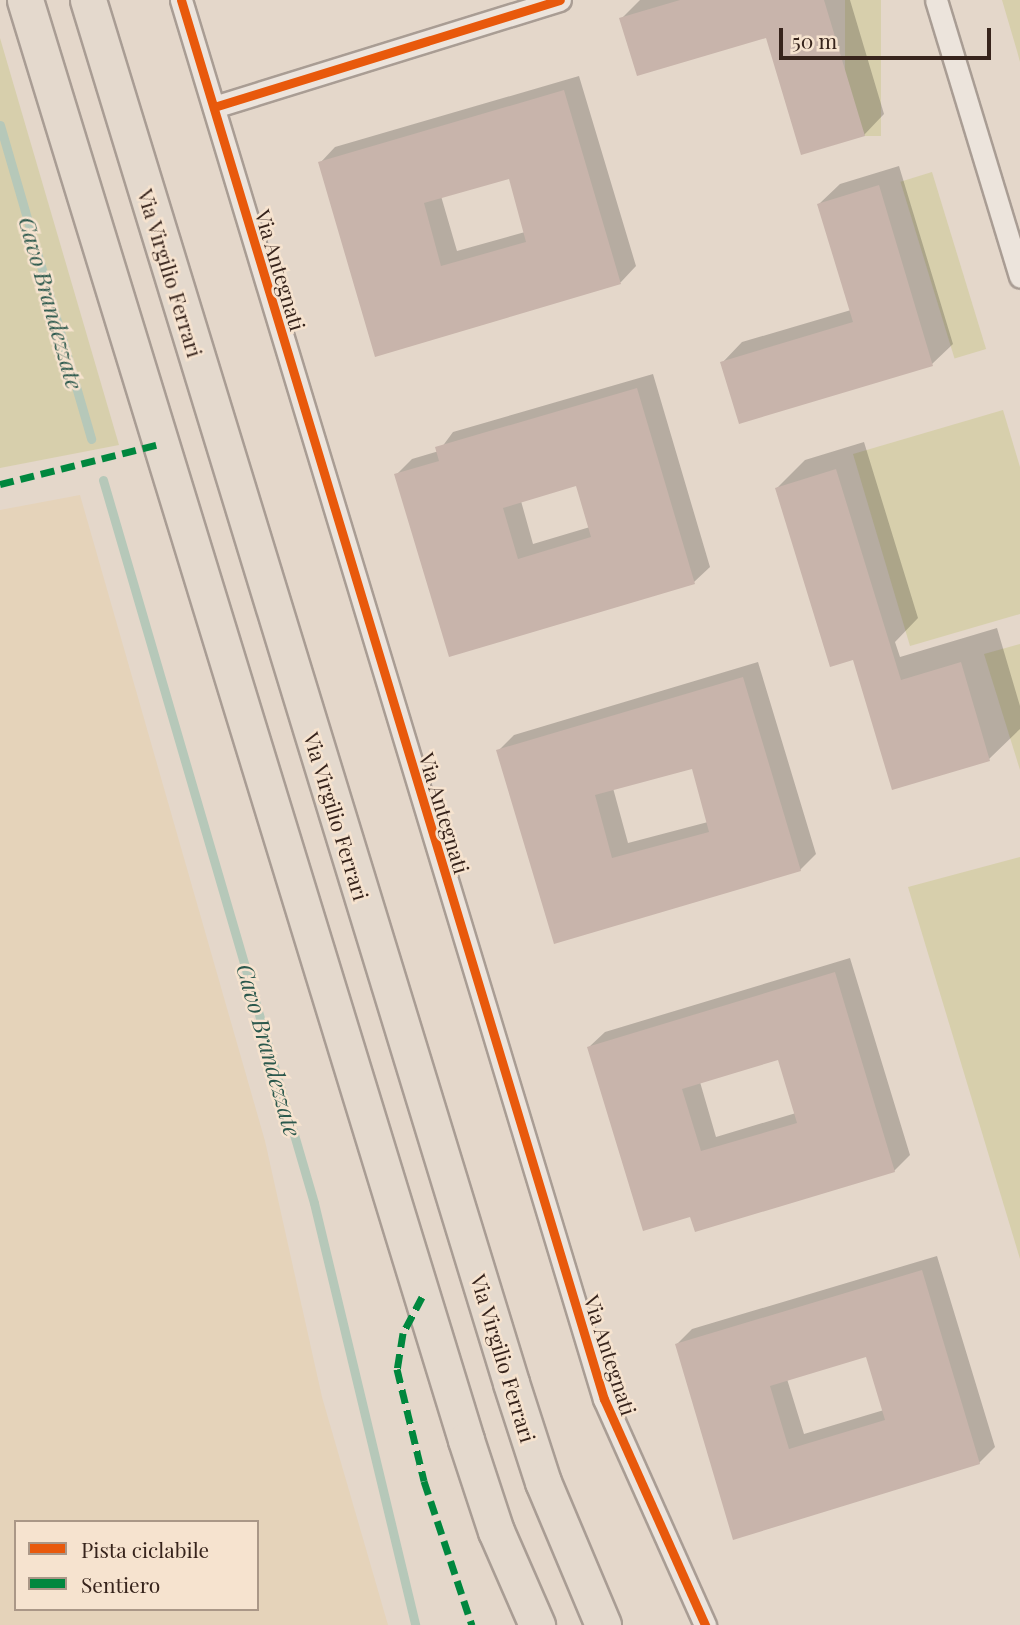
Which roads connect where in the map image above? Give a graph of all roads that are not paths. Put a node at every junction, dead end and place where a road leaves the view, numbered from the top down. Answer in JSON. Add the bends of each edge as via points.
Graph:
{"nodes":[{"id":1,"x":25,"y":0,"type":"edge"},
{"id":2,"x":88,"y":0,"type":"edge"},
{"id":3,"x":181,"y":0,"type":"edge"},
{"id":4,"x":560,"y":0,"type":"edge"},
{"id":5,"x":936,"y":0,"type":"edge"},
{"id":6,"x":214,"y":107,"type":"junction"},
{"id":7,"x":1020,"y":276,"type":"edge"},
{"id":8,"x":537,"y":1625,"type":"edge"},
{"id":9,"x":603,"y":1625,"type":"edge"},
{"id":10,"x":705,"y":1625,"type":"edge"}],
"edges":[{"from":1,"to":8,"type":"main road","via":[[466,1440],[496,1531]]},
{"from":2,"to":9,"type":"main road","name":"Via Virgilio Ferrari","via":[[511,1383],[543,1482]]},
{"from":3,"to":6,"type":"street","name":"Via Antegnati"},
{"from":4,"to":6,"type":"street"},
{"from":5,"to":7,"type":"street"},
{"from":6,"to":10,"type":"street","name":"Via Antegnati","via":[[604,1399]]}]}
